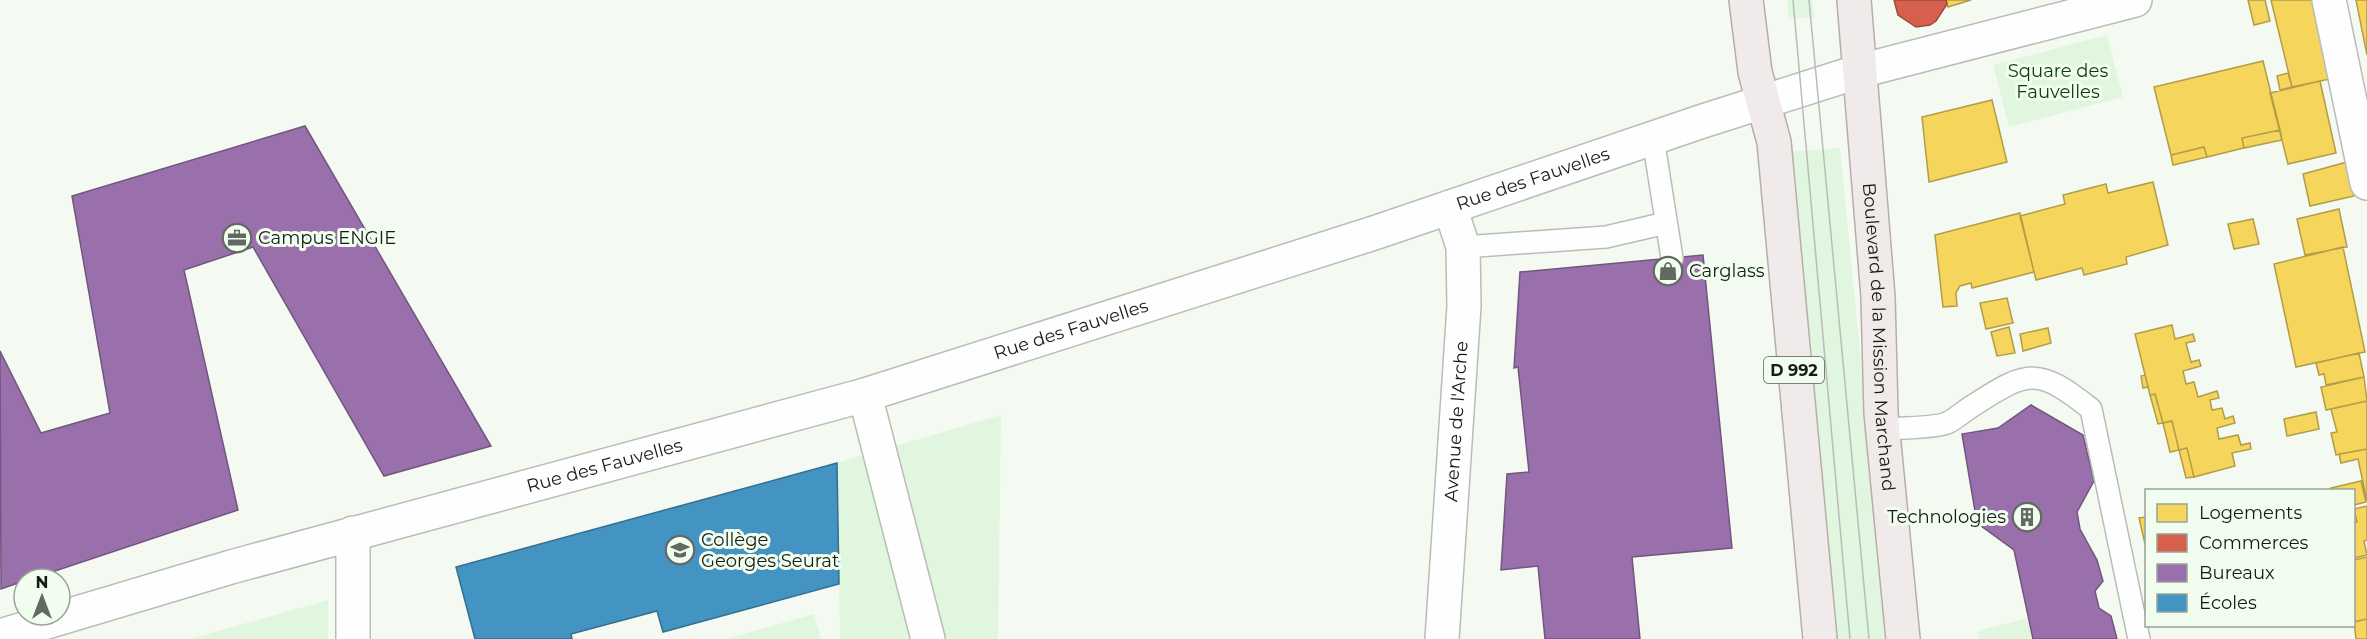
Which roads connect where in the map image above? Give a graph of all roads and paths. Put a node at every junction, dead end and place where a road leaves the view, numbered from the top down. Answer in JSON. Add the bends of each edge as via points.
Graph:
{"nodes":[{"id":1,"x":1746,"y":0,"type":"edge"},
{"id":2,"x":1854,"y":0,"type":"edge"},
{"id":3,"x":2135,"y":0,"type":"edge"},
{"id":4,"x":2329,"y":0,"type":"edge"},
{"id":5,"x":1860,"y":71,"type":"junction"},
{"id":6,"x":1764,"y":101,"type":"junction"},
{"id":7,"x":1653,"y":138,"type":"junction"},
{"id":8,"x":2367,"y":183,"type":"edge"},
{"id":9,"x":1450,"y":207,"type":"junction"},
{"id":10,"x":1666,"y":223,"type":"junction"},
{"id":11,"x":1463,"y":247,"type":"junction"},
{"id":12,"x":1672,"y":258,"type":"dead end"},
{"id":13,"x":865,"y":395,"type":"junction"},
{"id":14,"x":1882,"y":429,"type":"junction"},
{"id":15,"x":353,"y":534,"type":"junction"},
{"id":16,"x":0,"y":636,"type":"edge"},
{"id":17,"x":353,"y":639,"type":"edge"},
{"id":18,"x":928,"y":639,"type":"edge"},
{"id":19,"x":1442,"y":639,"type":"edge"},
{"id":20,"x":1820,"y":639,"type":"edge"},
{"id":21,"x":1903,"y":639,"type":"edge"},
{"id":22,"x":2139,"y":639,"type":"edge"}],
"edges":[{"from":1,"to":6,"type":"main road","number":"D 992","via":[[1755,72]]},
{"from":2,"to":5,"type":"main road","name":"Boulevard de la Mission Marchand"},
{"from":3,"to":5,"type":"street","name":"Rue des Fauvelles"},
{"from":4,"to":8,"type":"street"},
{"from":5,"to":6,"type":"street","name":"Rue des Fauvelles"},
{"from":5,"to":14,"type":"main road","name":"Boulevard de la Mission Marchand","via":[[1878,297]]},
{"from":6,"to":7,"type":"street","name":"Rue des Fauvelles"},
{"from":6,"to":20,"type":"main road","number":"D 992","via":[[1774,142]]},
{"from":7,"to":9,"type":"street","name":"Rue des Fauvelles"},
{"from":7,"to":10,"type":"lane"},
{"from":9,"to":11,"type":"street","name":"Avenue de l'Arche"},
{"from":9,"to":13,"type":"street","name":"Rue des Fauvelles"},
{"from":10,"to":11,"type":"lane","via":[[1606,237]]},
{"from":10,"to":12,"type":"lane"},
{"from":11,"to":19,"type":"street","name":"Avenue de l'Arche","via":[[1464,306]]},
{"from":13,"to":15,"type":"street","name":"Rue des Fauvelles"},
{"from":13,"to":18,"type":"street"},
{"from":14,"to":21,"type":"main road","name":"Boulevard de la Mission Marchand"},
{"from":14,"to":22,"type":"lane","via":[[1946,423],[2009,381],[2023,378],[2046,380],[2064,388],[2091,409]]},
{"from":15,"to":16,"type":"street","name":"Rue des Fauvelles"},
{"from":15,"to":17,"type":"street"}]}
